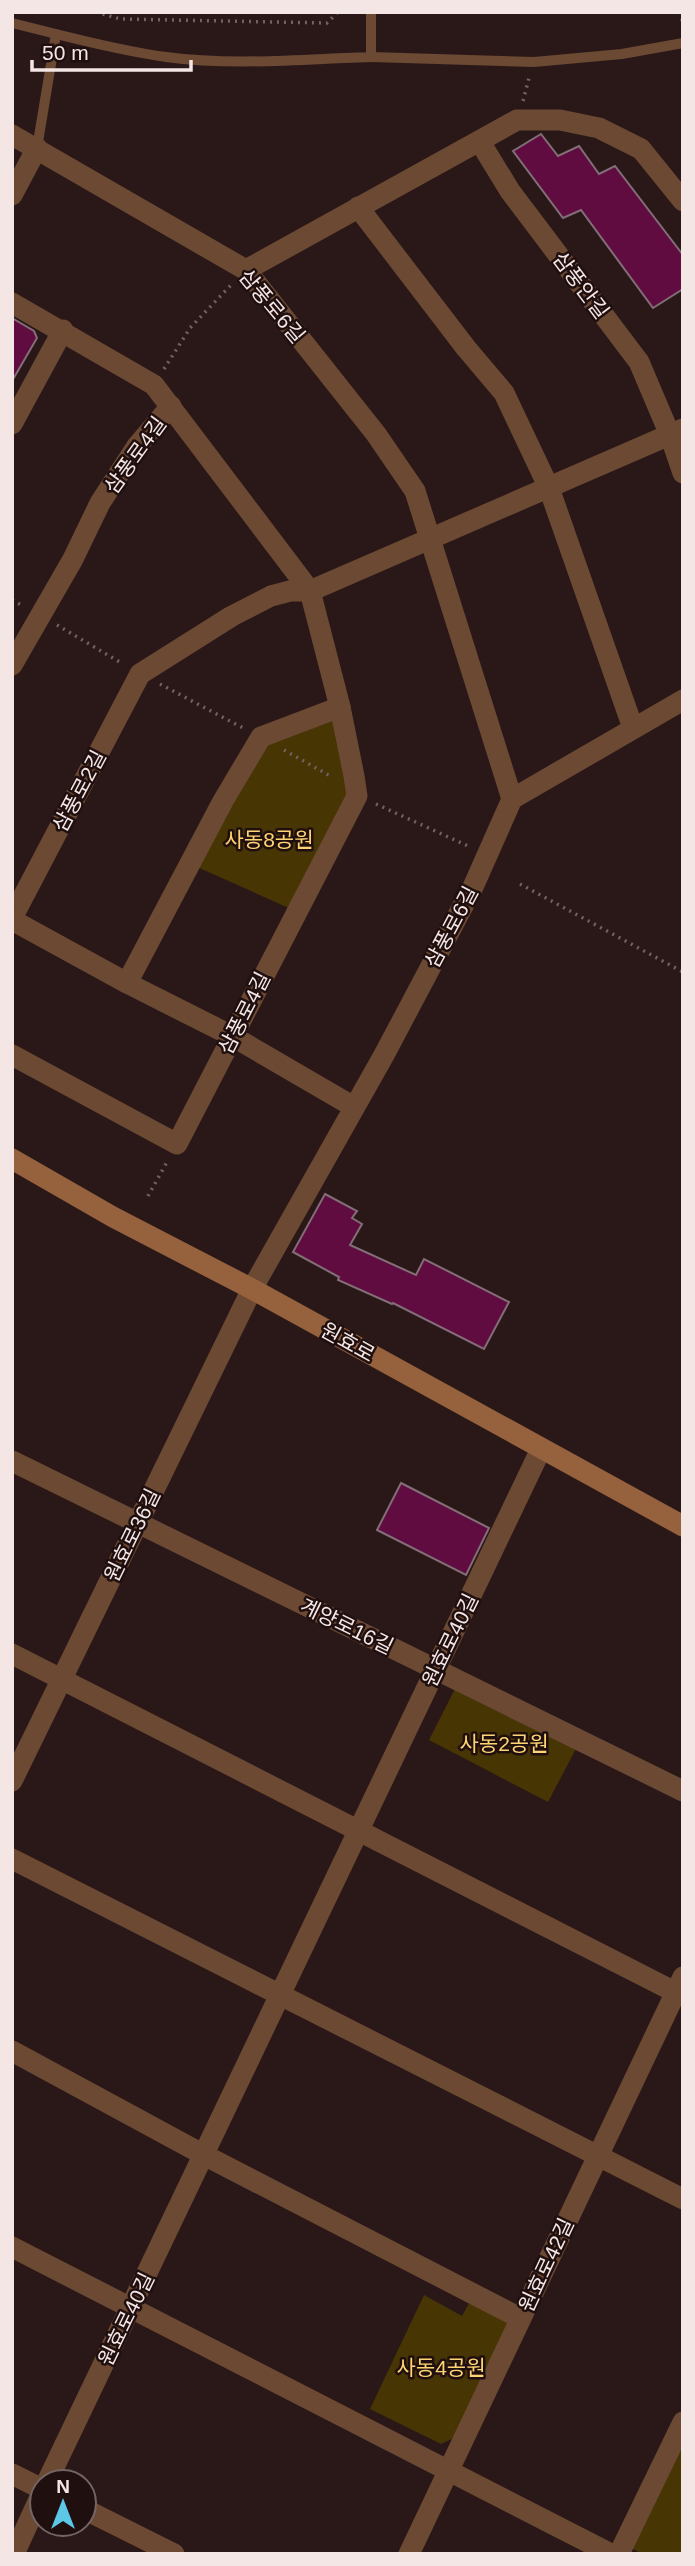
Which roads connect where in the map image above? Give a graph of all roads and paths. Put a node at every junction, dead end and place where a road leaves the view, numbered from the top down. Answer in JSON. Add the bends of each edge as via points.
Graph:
{"nodes":[{"id":1,"x":96,"y":12,"type":"edge"},
{"id":2,"x":338,"y":12,"type":"edge"},
{"id":3,"x":372,"y":12,"type":"edge"},
{"id":4,"x":681,"y":12,"type":"edge"},
{"id":5,"x":105,"y":13,"type":"edge"},
{"id":6,"x":12,"y":23,"type":"edge"},
{"id":7,"x":683,"y":27,"type":"edge"},
{"id":8,"x":55,"y":34,"type":"junction"},
{"id":9,"x":683,"y":43,"type":"edge"},
{"id":10,"x":371,"y":57,"type":"junction"},
{"id":11,"x":534,"y":62,"type":"junction"},
{"id":12,"x":517,"y":120,"type":"junction"},
{"id":13,"x":12,"y":135,"type":"edge"},
{"id":14,"x":480,"y":142,"type":"junction"},
{"id":15,"x":37,"y":148,"type":"junction"},
{"id":16,"x":12,"y":195,"type":"edge"},
{"id":17,"x":683,"y":201,"type":"edge"},
{"id":18,"x":358,"y":207,"type":"junction"},
{"id":19,"x":246,"y":270,"type":"junction"},
{"id":20,"x":12,"y":303,"type":"edge"},
{"id":21,"x":63,"y":330,"type":"junction"},
{"id":22,"x":153,"y":385,"type":"junction"},
{"id":23,"x":171,"y":406,"type":"junction"},
{"id":24,"x":12,"y":424,"type":"edge"},
{"id":25,"x":676,"y":432,"type":"edge"},
{"id":26,"x":683,"y":474,"type":"edge"},
{"id":27,"x":549,"y":488,"type":"junction"},
{"id":28,"x":430,"y":540,"type":"junction"},
{"id":29,"x":310,"y":591,"type":"junction"},
{"id":30,"x":12,"y":600,"type":"edge"},
{"id":31,"x":42,"y":615,"type":"junction"},
{"id":32,"x":12,"y":664,"type":"edge"},
{"id":33,"x":145,"y":671,"type":"junction"},
{"id":34,"x":683,"y":700,"type":"edge"},
{"id":35,"x":340,"y":707,"type":"junction"},
{"id":36,"x":632,"y":728,"type":"junction"},
{"id":37,"x":261,"y":737,"type":"junction"},
{"id":38,"x":356,"y":793,"type":"junction"},
{"id":39,"x":512,"y":799,"type":"junction"},
{"id":40,"x":470,"y":847,"type":"dead end"},
{"id":41,"x":520,"y":884,"type":"dead end"},
{"id":42,"x":12,"y":919,"type":"edge"},
{"id":43,"x":683,"y":972,"type":"edge"},
{"id":44,"x":127,"y":983,"type":"junction"},
{"id":45,"x":232,"y":1036,"type":"junction"},
{"id":46,"x":12,"y":1055,"type":"edge"},
{"id":47,"x":354,"y":1107,"type":"junction"},
{"id":48,"x":177,"y":1144,"type":"junction"},
{"id":49,"x":12,"y":1159,"type":"edge"},
{"id":50,"x":148,"y":1196,"type":"dead end"},
{"id":51,"x":252,"y":1289,"type":"junction"},
{"id":52,"x":541,"y":1448,"type":"junction"},
{"id":53,"x":12,"y":1461,"type":"edge"},
{"id":54,"x":138,"y":1523,"type":"junction"},
{"id":55,"x":683,"y":1526,"type":"edge"},
{"id":56,"x":12,"y":1654,"type":"edge"},
{"id":57,"x":436,"y":1670,"type":"junction"},
{"id":58,"x":62,"y":1679,"type":"junction"},
{"id":59,"x":12,"y":1781,"type":"edge"},
{"id":60,"x":683,"y":1791,"type":"edge"},
{"id":61,"x":359,"y":1830,"type":"junction"},
{"id":62,"x":12,"y":1858,"type":"edge"},
{"id":63,"x":679,"y":1984,"type":"edge"},
{"id":64,"x":281,"y":1995,"type":"junction"},
{"id":65,"x":12,"y":2051,"type":"edge"},
{"id":66,"x":204,"y":2155,"type":"junction"},
{"id":67,"x":598,"y":2156,"type":"junction"},
{"id":68,"x":683,"y":2199,"type":"edge"},
{"id":69,"x":12,"y":2247,"type":"edge"},
{"id":70,"x":132,"y":2308,"type":"junction"},
{"id":71,"x":520,"y":2318,"type":"junction"},
{"id":72,"x":683,"y":2422,"type":"edge"},
{"id":73,"x":54,"y":2468,"type":"edge"},
{"id":74,"x":448,"y":2470,"type":"junction"},
{"id":75,"x":12,"y":2473,"type":"edge"},
{"id":76,"x":28,"y":2483,"type":"edge"},
{"id":77,"x":98,"y":2516,"type":"edge"},
{"id":78,"x":28,"y":2521,"type":"edge"},
{"id":79,"x":13,"y":2554,"type":"edge"},
{"id":80,"x":174,"y":2554,"type":"edge"},
{"id":81,"x":409,"y":2554,"type":"edge"},
{"id":82,"x":611,"y":2554,"type":"edge"},
{"id":83,"x":619,"y":2554,"type":"edge"}],
"edges":[{"from":1,"to":5,"type":"path"},
{"from":2,"to":5,"type":"path","via":[[327,23],[120,19]]},
{"from":3,"to":10,"type":"lane"},
{"from":4,"to":7,"type":"path"},
{"from":6,"to":8,"type":"lane"},
{"from":8,"to":10,"type":"lane","via":[[168,57],[246,61]]},
{"from":8,"to":15,"type":"lane"},
{"from":9,"to":11,"type":"lane"},
{"from":10,"to":11,"type":"lane"},
{"from":11,"to":12,"type":"path"},
{"from":12,"to":14,"type":"street"},
{"from":12,"to":17,"type":"street","via":[[560,120],[599,128],[641,149]]},
{"from":13,"to":15,"type":"street","name":"삼풍로6길"},
{"from":14,"to":18,"type":"street"},
{"from":14,"to":25,"type":"street","name":"삼풍안길","via":[[510,191],[639,362]]},
{"from":15,"to":16,"type":"street"},
{"from":15,"to":19,"type":"street","name":"삼풍로6길"},
{"from":18,"to":19,"type":"street"},
{"from":18,"to":27,"type":"street","via":[[504,393]]},
{"from":19,"to":22,"type":"path","via":[[190,328]]},
{"from":19,"to":28,"type":"street","name":"삼풍로6길","via":[[376,434],[415,491]]},
{"from":20,"to":21,"type":"street","name":"삼풍로4길"},
{"from":21,"to":22,"type":"street","name":"삼풍로4길"},
{"from":21,"to":24,"type":"street"},
{"from":22,"to":23,"type":"street","name":"삼풍로4길"},
{"from":23,"to":29,"type":"street","name":"삼풍로4길"},
{"from":23,"to":31,"type":"street","name":"삼풍로4길","via":[[137,446],[100,503]]},
{"from":25,"to":26,"type":"street","name":"삼풍안길"},
{"from":25,"to":27,"type":"street"},
{"from":27,"to":28,"type":"street"},
{"from":27,"to":36,"type":"street"},
{"from":28,"to":29,"type":"street"},
{"from":28,"to":39,"type":"street","name":"삼풍로6길"},
{"from":29,"to":33,"type":"street","via":[[271,596]]},
{"from":29,"to":35,"type":"street","name":"삼풍로4길"},
{"from":30,"to":31,"type":"path"},
{"from":31,"to":32,"type":"street"},
{"from":31,"to":33,"type":"path"},
{"from":33,"to":37,"type":"path"},
{"from":33,"to":42,"type":"street","name":"삼풍로2길"},
{"from":34,"to":36,"type":"street"},
{"from":35,"to":37,"type":"street"},
{"from":35,"to":38,"type":"street","name":"삼풍로4길"},
{"from":36,"to":39,"type":"street"},
{"from":37,"to":38,"type":"path"},
{"from":37,"to":44,"type":"street"},
{"from":38,"to":40,"type":"path"},
{"from":38,"to":45,"type":"street","name":"삼풍로4길"},
{"from":39,"to":47,"type":"street","name":"삼풍로6길","via":[[473,887]]},
{"from":41,"to":43,"type":"path"},
{"from":42,"to":44,"type":"street","name":"삼풍로2길"},
{"from":44,"to":45,"type":"street","name":"삼풍로2길"},
{"from":45,"to":47,"type":"street","name":"삼풍로2길"},
{"from":45,"to":48,"type":"street","name":"삼풍로4길"},
{"from":46,"to":48,"type":"street"},
{"from":47,"to":51,"type":"street","name":"삼풍로6길"},
{"from":48,"to":50,"type":"path"},
{"from":49,"to":51,"type":"main road","name":"원효로"},
{"from":51,"to":52,"type":"main road","name":"원효로"},
{"from":51,"to":54,"type":"street","name":"원효로36길"},
{"from":52,"to":55,"type":"main road","name":"원효로"},
{"from":52,"to":57,"type":"street","name":"원효로40길"},
{"from":53,"to":54,"type":"street","name":"계양로16길"},
{"from":54,"to":57,"type":"street","name":"계양로16길"},
{"from":54,"to":58,"type":"street","name":"원효로36길"},
{"from":56,"to":58,"type":"street"},
{"from":57,"to":60,"type":"street","name":"계양로16길"},
{"from":57,"to":61,"type":"street","name":"원효로40길"},
{"from":58,"to":59,"type":"street","name":"원효로36길"},
{"from":58,"to":61,"type":"street"},
{"from":61,"to":63,"type":"street"},
{"from":61,"to":64,"type":"street","name":"원효로40길"},
{"from":62,"to":64,"type":"street"},
{"from":63,"to":67,"type":"street","name":"원효로42길"},
{"from":64,"to":66,"type":"street","name":"원효로40길"},
{"from":64,"to":67,"type":"street"},
{"from":65,"to":66,"type":"street"},
{"from":66,"to":70,"type":"street","name":"원효로40길"},
{"from":66,"to":71,"type":"street"},
{"from":67,"to":68,"type":"street"},
{"from":67,"to":71,"type":"street","name":"원효로42길"},
{"from":69,"to":70,"type":"street"},
{"from":70,"to":73,"type":"street","name":"원효로40길"},
{"from":70,"to":74,"type":"street"},
{"from":71,"to":74,"type":"street","name":"원효로42길"},
{"from":72,"to":83,"type":"street"},
{"from":74,"to":81,"type":"street","name":"원효로42길"},
{"from":74,"to":82,"type":"street"},
{"from":75,"to":76,"type":"street"},
{"from":77,"to":80,"type":"street"},
{"from":78,"to":79,"type":"street"}]}
